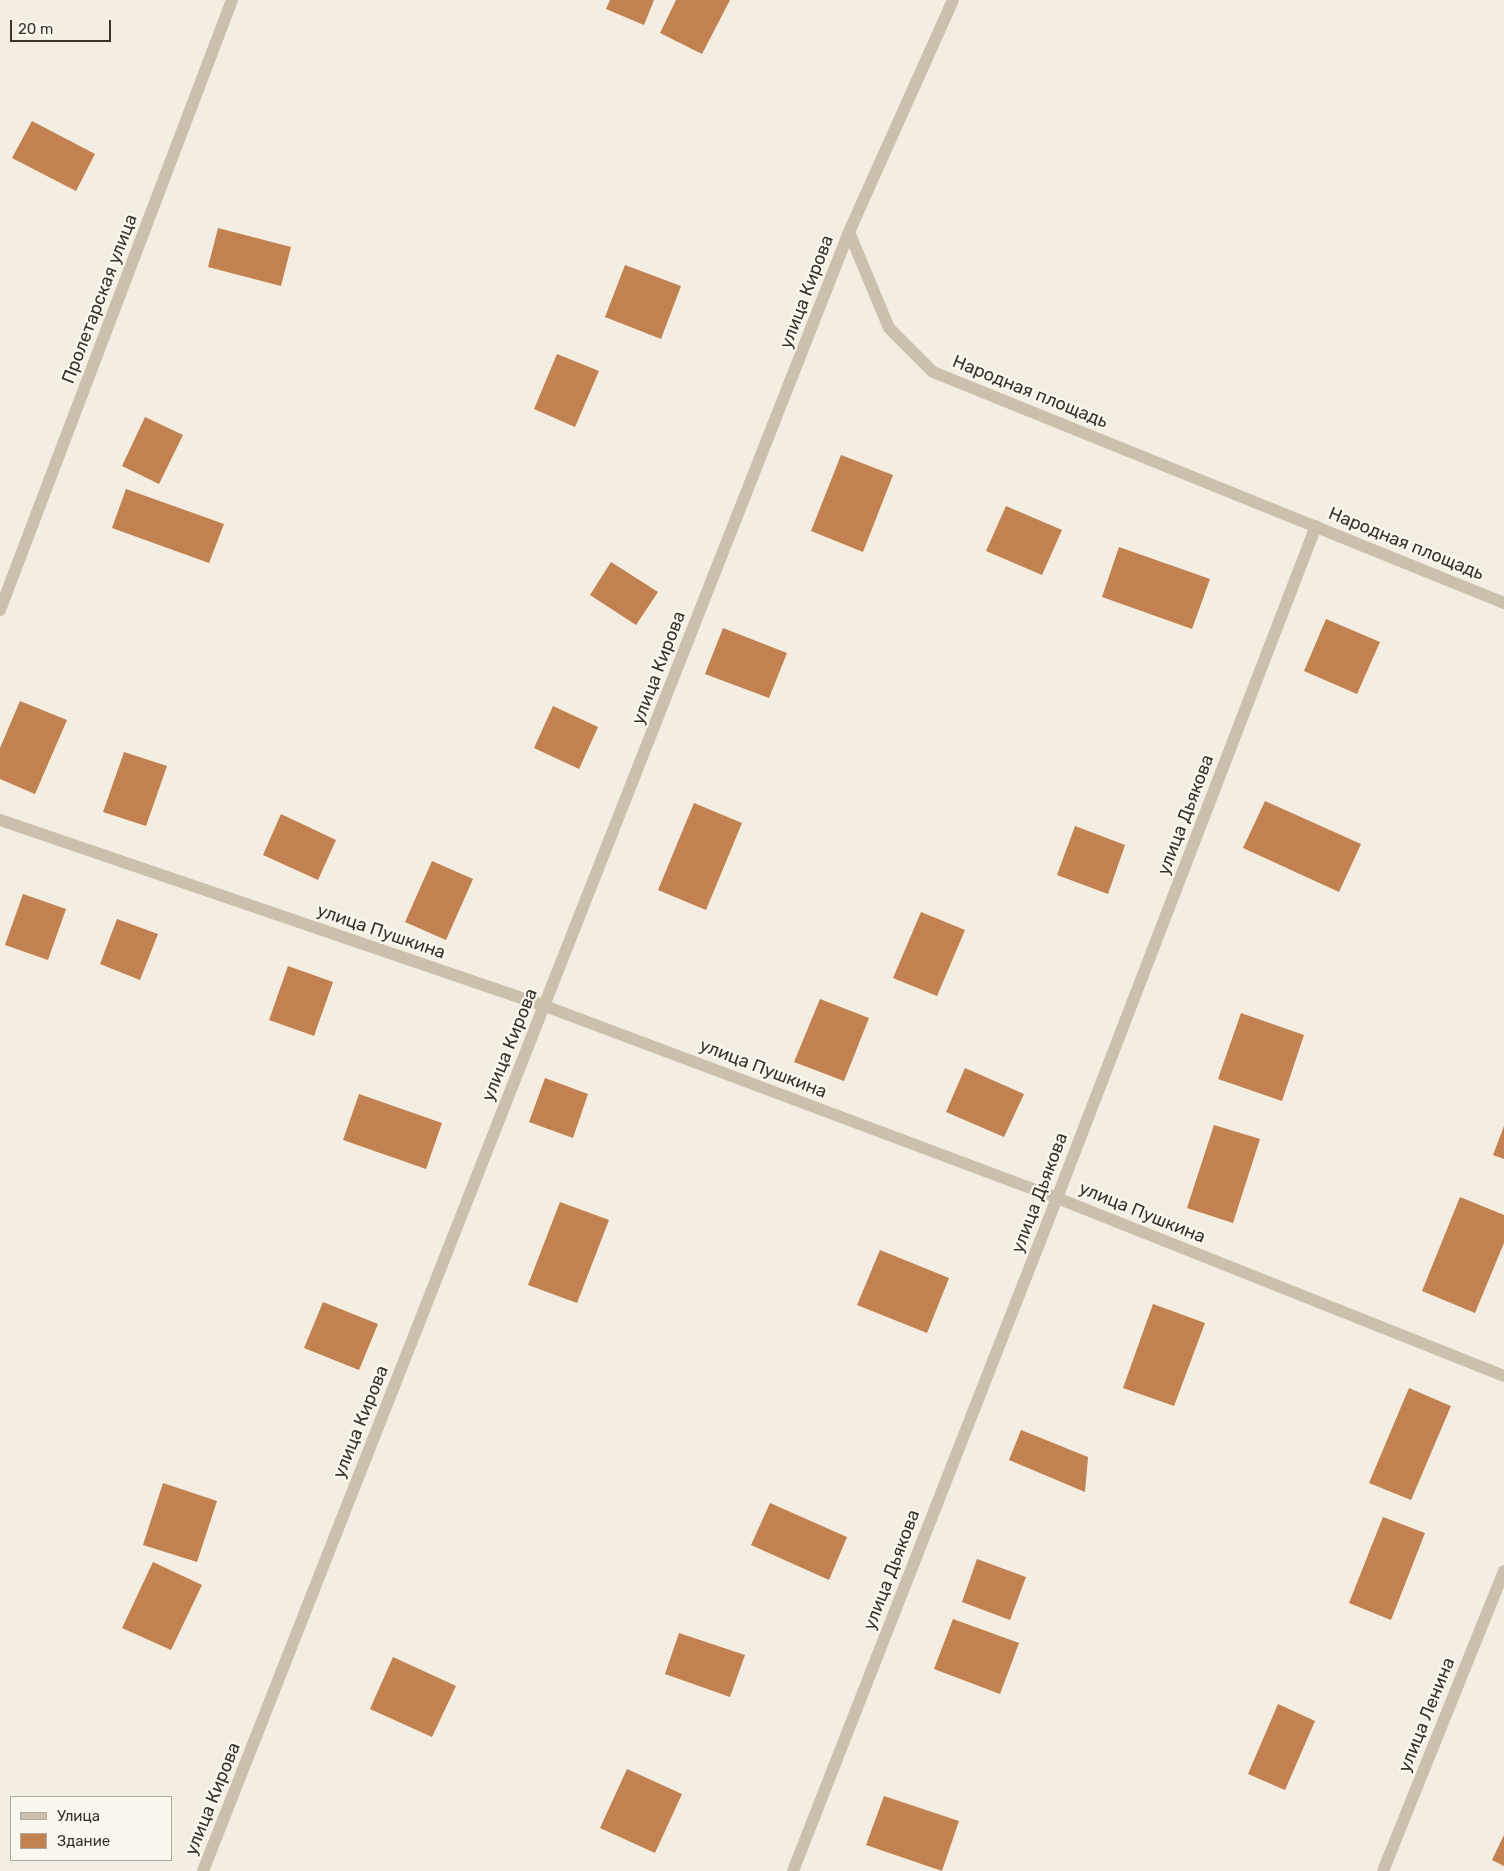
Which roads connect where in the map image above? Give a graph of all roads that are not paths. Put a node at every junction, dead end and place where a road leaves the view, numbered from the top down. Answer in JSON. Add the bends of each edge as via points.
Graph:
{"nodes":[{"id":1,"x":232,"y":0,"type":"edge"},
{"id":2,"x":953,"y":0,"type":"edge"},
{"id":3,"x":849,"y":232,"type":"junction"},
{"id":4,"x":1316,"y":526,"type":"junction"},
{"id":5,"x":1504,"y":603,"type":"edge"},
{"id":6,"x":0,"y":610,"type":"edge"},
{"id":7,"x":0,"y":820,"type":"edge"},
{"id":8,"x":545,"y":1006,"type":"junction"},
{"id":9,"x":1057,"y":1198,"type":"junction"},
{"id":10,"x":1504,"y":1376,"type":"edge"},
{"id":11,"x":1504,"y":1572,"type":"edge"},
{"id":12,"x":203,"y":1871,"type":"edge"},
{"id":13,"x":793,"y":1871,"type":"edge"},
{"id":14,"x":1383,"y":1871,"type":"edge"}],
"edges":[{"from":1,"to":6,"type":"street","name":"Пролетарская улица"},
{"from":2,"to":3,"type":"street"},
{"from":3,"to":4,"type":"street","name":"Народная площадь","via":[[889,328],[933,372]]},
{"from":3,"to":8,"type":"street","name":"улица Кирова"},
{"from":4,"to":5,"type":"street","name":"Народная площадь"},
{"from":4,"to":9,"type":"street","name":"улица Дьякова"},
{"from":7,"to":8,"type":"street","name":"улица Пушкина"},
{"from":8,"to":9,"type":"street","name":"улица Пушкина"},
{"from":8,"to":12,"type":"street","name":"улица Кирова"},
{"from":9,"to":10,"type":"street","name":"улица Пушкина"},
{"from":9,"to":13,"type":"street","name":"улица Дьякова"},
{"from":11,"to":14,"type":"street","name":"улица Ленина"}]}
